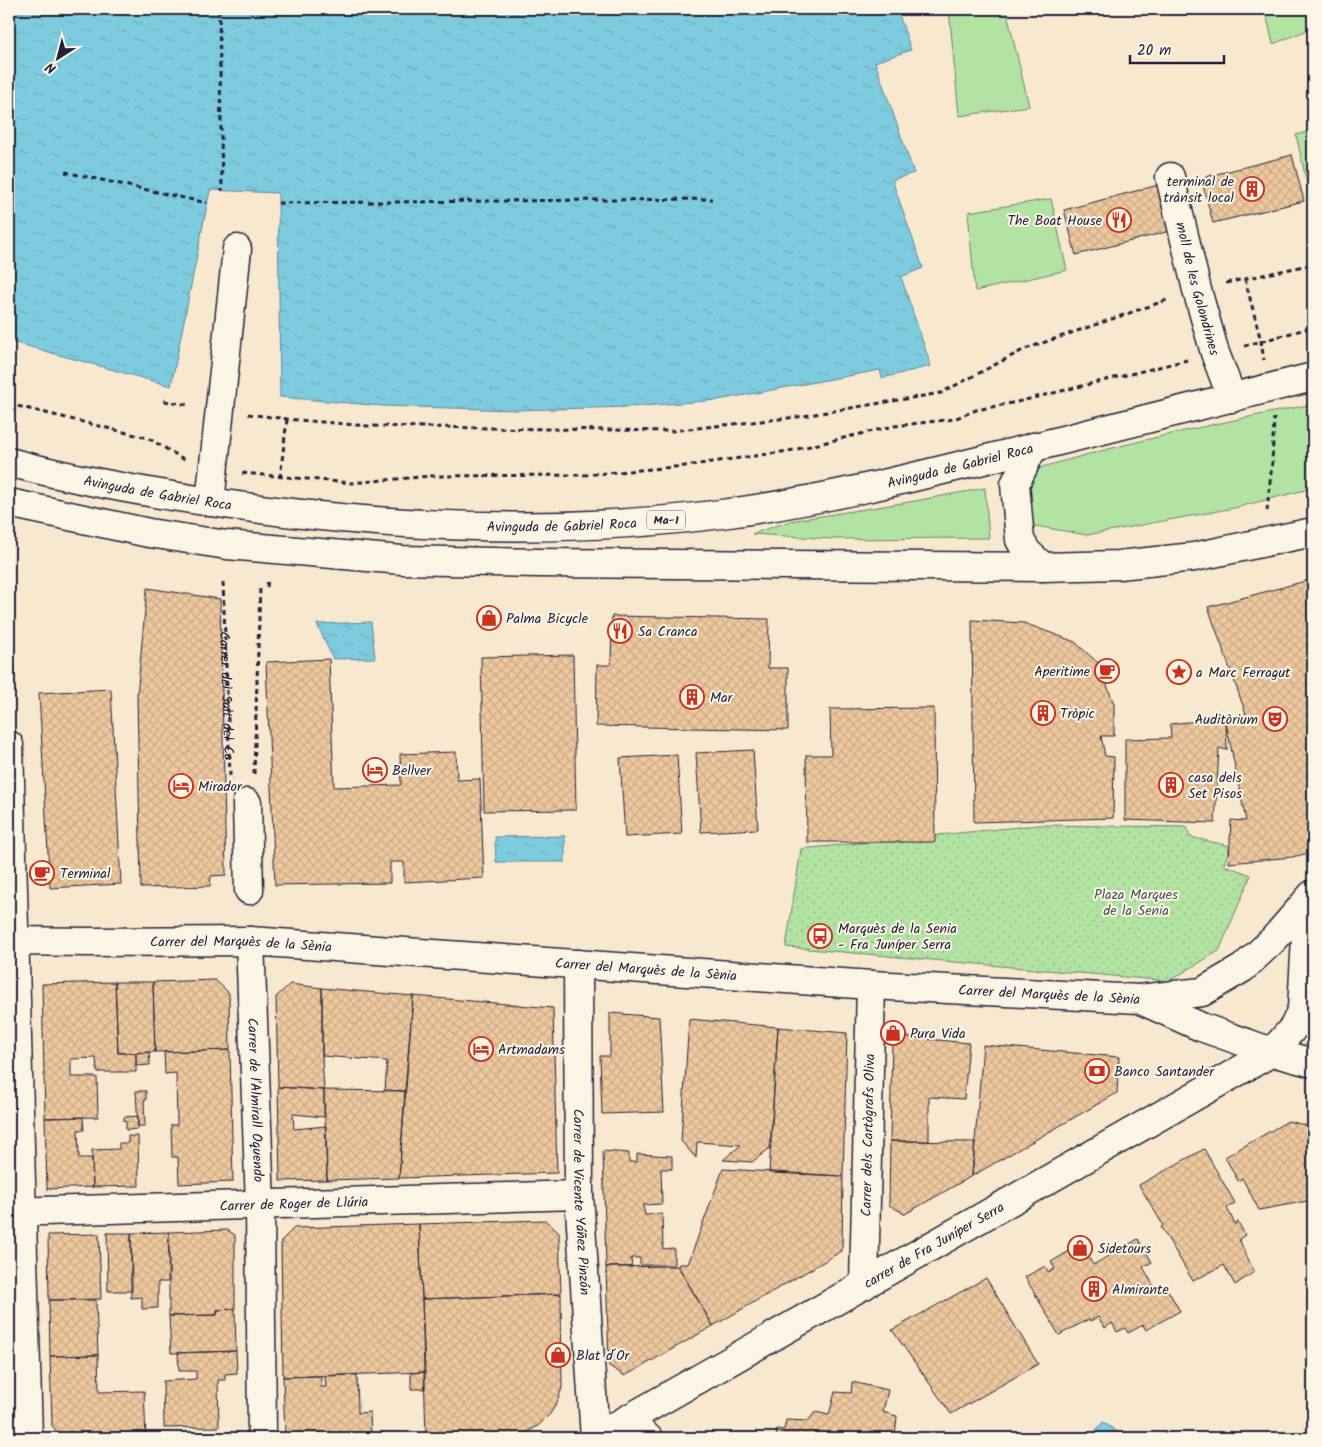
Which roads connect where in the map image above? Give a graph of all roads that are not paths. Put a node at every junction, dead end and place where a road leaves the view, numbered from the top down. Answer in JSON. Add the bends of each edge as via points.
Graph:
{"nodes":[{"id":1,"x":1170,"y":176,"type":"dead end"},
{"id":2,"x":237,"y":249,"type":"dead end"},
{"id":3,"x":1313,"y":377,"type":"edge"},
{"id":4,"x":1232,"y":398,"type":"junction"},
{"id":5,"x":1033,"y":448,"type":"junction"},
{"id":6,"x":9,"y":462,"type":"edge"},
{"id":7,"x":210,"y":502,"type":"junction"},
{"id":8,"x":9,"y":503,"type":"edge"},
{"id":9,"x":1313,"y":532,"type":"edge"},
{"id":10,"x":1043,"y":567,"type":"junction"},
{"id":11,"x":9,"y":745,"type":"edge"},
{"id":12,"x":248,"y":803,"type":"road end"},
{"id":13,"x":248,"y":890,"type":"dead end"},
{"id":14,"x":1311,"y":897,"type":"edge"},
{"id":15,"x":250,"y":940,"type":"junction"},
{"id":16,"x":11,"y":941,"type":"edge"},
{"id":17,"x":578,"y":964,"type":"junction"},
{"id":18,"x":871,"y":985,"type":"junction"},
{"id":19,"x":1139,"y":999,"type":"junction"},
{"id":20,"x":1272,"y":1052,"type":"junction"},
{"id":21,"x":1313,"y":1063,"type":"edge"},
{"id":22,"x":579,"y":1196,"type":"junction"},
{"id":23,"x":260,"y":1205,"type":"junction"},
{"id":24,"x":15,"y":1212,"type":"edge"},
{"id":25,"x":864,"y":1285,"type":"junction"},
{"id":26,"x":627,"y":1421,"type":"junction"},
{"id":27,"x":28,"y":1438,"type":"edge"},
{"id":28,"x":262,"y":1438,"type":"edge"},
{"id":29,"x":595,"y":1438,"type":"edge"},
{"id":30,"x":648,"y":1438,"type":"edge"}],
"edges":[{"from":1,"to":4,"type":"main road","name":"moll de les Golondrines","via":[[1197,290]]},
{"from":2,"to":7,"type":"main road"},
{"from":3,"to":4,"type":"main road","name":"Avinguda de Gabriel Roca","number":"Ma-1"},
{"from":4,"to":5,"type":"main road","name":"Avinguda de Gabriel Roca","number":"Ma-1"},
{"from":5,"to":7,"type":"main road","name":"Avinguda de Gabriel Roca","number":"Ma-1","via":[[825,496],[733,513],[654,521],[558,525],[444,524],[313,516]]},
{"from":5,"to":10,"type":"main road","via":[[1015,484],[1020,540],[1026,552]]},
{"from":6,"to":7,"type":"main road","name":"Avinguda de Gabriel Roca","number":"Ma-1","via":[[105,485]]},
{"from":8,"to":10,"type":"main road","via":[[149,534],[219,544],[402,560]]},
{"from":9,"to":10,"type":"main road","via":[[1194,557],[1118,565]]},
{"from":11,"to":16,"type":"main road"},
{"from":12,"to":13,"type":"main road"},
{"from":14,"to":19,"type":"main road","via":[[1243,968],[1202,992]]},
{"from":14,"to":20,"type":"main road","name":"carrer de Fra Juníper Serra","via":[[1302,1009],[1294,1027]]},
{"from":15,"to":16,"type":"main road","name":"Carrer del Marquès de la Sènia"},
{"from":15,"to":17,"type":"main road","name":"Carrer del Marquès de la Sènia"},
{"from":15,"to":23,"type":"main road","name":"Carrer de l'Almirall Oquendo"},
{"from":16,"to":24,"type":"main road"},
{"from":17,"to":18,"type":"main road","name":"Carrer del Marquès de la Sènia"},
{"from":17,"to":22,"type":"main road","name":"Carrer de Vicente Yáñez Pinzón"},
{"from":18,"to":19,"type":"main road","name":"Carrer del Marquès de la Sènia"},
{"from":18,"to":25,"type":"main road","name":"Carrer dels Cartògrafs Oliva"},
{"from":19,"to":20,"type":"main road","name":"Carrer del Marquès de la Sènia","via":[[1201,1027]]},
{"from":20,"to":21,"type":"main road","name":"Carrer del Marquès de la Sènia"},
{"from":20,"to":25,"type":"main road","name":"carrer de Fra Juníper Serra"},
{"from":22,"to":23,"type":"main road","name":"Carrer de Roger de Llúria"},
{"from":22,"to":29,"type":"main road","name":"Carrer de Vicente Yáñez Pinzón"},
{"from":23,"to":24,"type":"main road","name":"Carrer de Roger de Llúria"},
{"from":23,"to":28,"type":"main road","name":"Carrer de l'Almirall Oquendo"},
{"from":24,"to":27,"type":"main road"},
{"from":25,"to":26,"type":"main road","name":"carrer de Fra Juníper Serra"},
{"from":26,"to":29,"type":"main road","name":"carrer de Fra Juníper Serra"},
{"from":26,"to":30,"type":"main road"}]}
